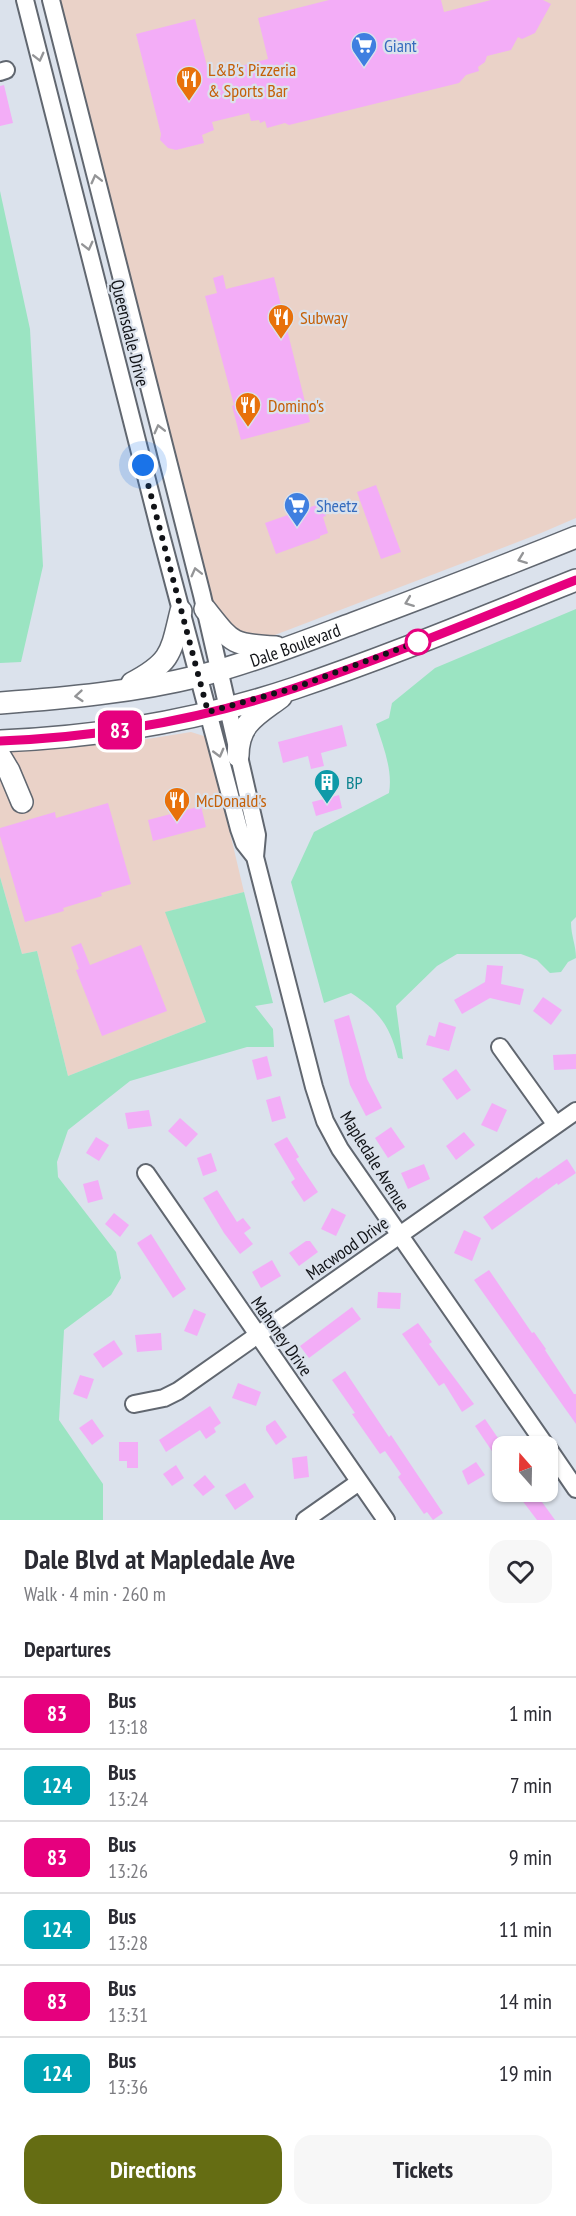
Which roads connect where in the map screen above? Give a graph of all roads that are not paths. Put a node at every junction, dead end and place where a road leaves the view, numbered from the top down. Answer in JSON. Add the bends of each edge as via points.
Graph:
{"nodes":[{"id":1,"x":25,"y":0,"type":"edge"},
{"id":2,"x":51,"y":0,"type":"edge"},
{"id":3,"x":576,"y":537,"type":"edge"},
{"id":4,"x":576,"y":580,"type":"edge"},
{"id":5,"x":205,"y":609,"type":"junction"},
{"id":6,"x":181,"y":611,"type":"junction"},
{"id":7,"x":288,"y":647,"type":"junction"},
{"id":8,"x":219,"y":670,"type":"junction"},
{"id":9,"x":198,"y":676,"type":"junction"},
{"id":10,"x":294,"y":688,"type":"junction"},
{"id":11,"x":115,"y":692,"type":"junction"},
{"id":12,"x":0,"y":703,"type":"edge"},
{"id":13,"x":218,"y":710,"type":"junction"},
{"id":14,"x":0,"y":741,"type":"edge"},
{"id":15,"x":0,"y":756,"type":"edge"},
{"id":16,"x":238,"y":756,"type":"junction"},
{"id":17,"x":22,"y":802,"type":"dead end"},
{"id":18,"x":255,"y":857,"type":"junction"},
{"id":19,"x":500,"y":1047,"type":"dead end"},
{"id":20,"x":576,"y":1111,"type":"edge"},
{"id":21,"x":556,"y":1125,"type":"junction"},
{"id":22,"x":146,"y":1173,"type":"dead end"},
{"id":23,"x":399,"y":1235,"type":"junction"},
{"id":24,"x":258,"y":1335,"type":"junction"},
{"id":25,"x":134,"y":1404,"type":"dead end"},
{"id":26,"x":539,"y":1436,"type":"edge"},
{"id":27,"x":558,"y":1463,"type":"edge"},
{"id":28,"x":359,"y":1482,"type":"junction"},
{"id":29,"x":576,"y":1489,"type":"edge"},
{"id":30,"x":305,"y":1520,"type":"edge"},
{"id":31,"x":386,"y":1520,"type":"edge"}],
"edges":[{"from":1,"to":6,"type":"street","name":"Queensdale Drive","one_way":true},
{"from":5,"to":2,"type":"street","name":"Queensdale Drive","one_way":true},
{"from":3,"to":7,"type":"main road","name":"Dale Boulevard","one_way":true},
{"from":4,"to":10,"type":"main road"},
{"from":5,"to":7,"type":"main road","via":[[225,634],[239,643]]},
{"from":5,"to":8,"type":"street","name":"Queensdale Drive"},
{"from":6,"to":9,"type":"street","name":"Queensdale Drive"},
{"from":6,"to":11,"type":"main road","via":[[165,660]]},
{"from":7,"to":8,"type":"main road","name":"Dale Boulevard"},
{"from":8,"to":9,"type":"main road","name":"Dale Boulevard"},
{"from":8,"to":13,"type":"street","name":"Mapledale Avenue"},
{"from":9,"to":11,"type":"main road","name":"Dale Boulevard"},
{"from":9,"to":13,"type":"street","name":"Mapledale Avenue"},
{"from":10,"to":13,"type":"main road"},
{"from":10,"to":16,"type":"main road","via":[[245,728],[238,741]]},
{"from":11,"to":12,"type":"main road","name":"Dale Boulevard","one_way":true},
{"from":13,"to":14,"type":"main road","via":[[121,730]]},
{"from":13,"to":16,"type":"street","name":"Mapledale Avenue"},
{"from":13,"to":18,"type":"street","name":"Mapledale Avenue","one_way":true,"via":[[242,838]]},
{"from":15,"to":17,"type":"main road"},
{"from":16,"to":18,"type":"street","name":"Mapledale Avenue","via":[[257,835]]},
{"from":18,"to":23,"type":"street","name":"Mapledale Avenue","via":[[325,1121]]},
{"from":19,"to":21,"type":"street"},
{"from":20,"to":21,"type":"street","name":"Macwood Drive"},
{"from":21,"to":23,"type":"street","name":"Macwood Drive"},
{"from":22,"to":24,"type":"street","name":"Mahoney Drive"},
{"from":23,"to":24,"type":"street","name":"Macwood Drive"},
{"from":23,"to":26,"type":"street","name":"Mapledale Avenue"},
{"from":24,"to":25,"type":"street","name":"Macwood Drive","via":[[178,1391]]},
{"from":24,"to":28,"type":"street","name":"Mahoney Drive"},
{"from":27,"to":29,"type":"street","name":"Mapledale Avenue"},
{"from":28,"to":30,"type":"street"},
{"from":28,"to":31,"type":"street","name":"Mahoney Drive"}]}
